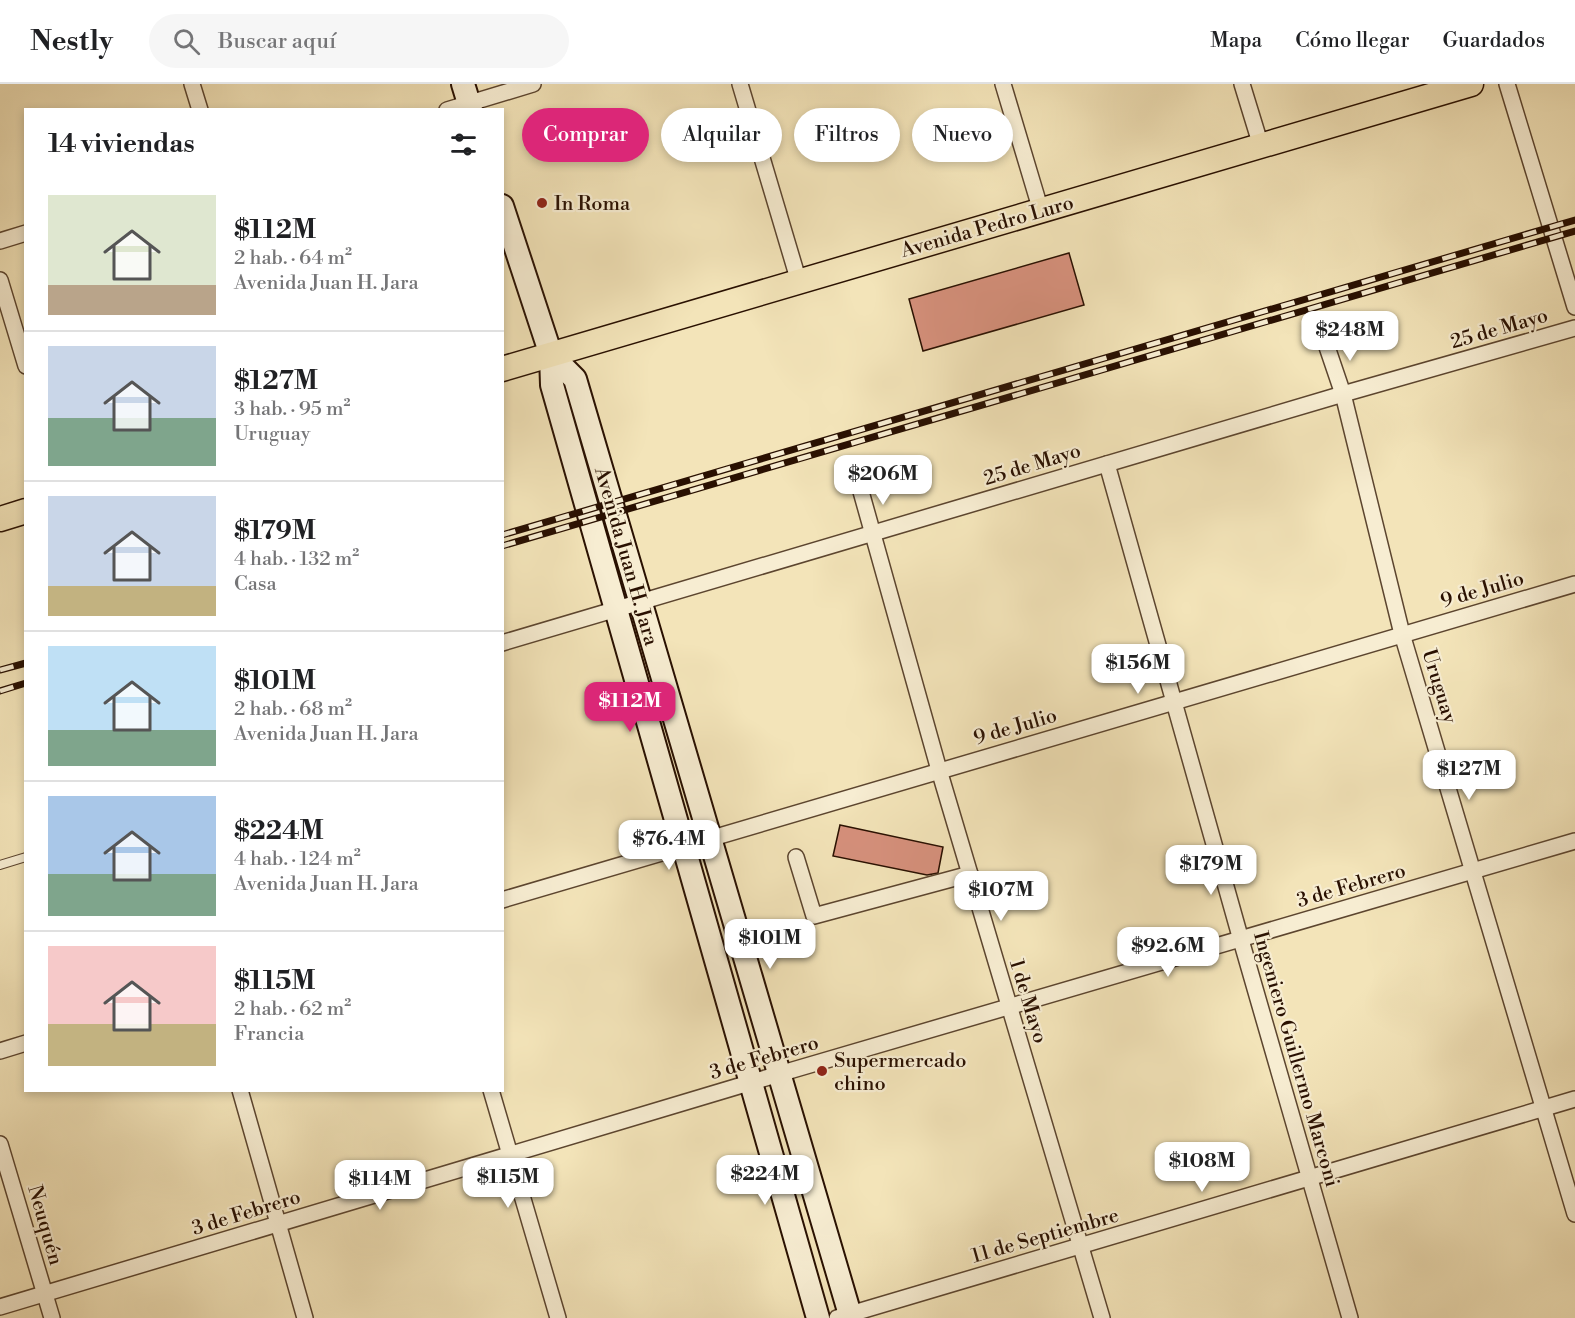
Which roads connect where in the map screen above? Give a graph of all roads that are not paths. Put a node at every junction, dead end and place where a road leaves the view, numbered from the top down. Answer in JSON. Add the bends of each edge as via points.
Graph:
{"nodes":[{"id":1,"x":192,"y":84,"type":"edge"},
{"id":2,"x":533,"y":84,"type":"edge"},
{"id":3,"x":740,"y":84,"type":"edge"},
{"id":4,"x":1003,"y":84,"type":"edge"},
{"id":5,"x":1242,"y":84,"type":"edge"},
{"id":6,"x":1471,"y":84,"type":"edge"},
{"id":7,"x":1507,"y":84,"type":"edge"},
{"id":8,"x":468,"y":99,"type":"edge"},
{"id":9,"x":199,"y":108,"type":"edge"},
{"id":10,"x":451,"y":108,"type":"edge"},
{"id":11,"x":1261,"y":146,"type":"junction"},
{"id":12,"x":1041,"y":211,"type":"junction"},
{"id":13,"x":504,"y":212,"type":"edge"},
{"id":14,"x":24,"y":234,"type":"edge"},
{"id":15,"x":0,"y":241,"type":"edge"},
{"id":16,"x":1568,"y":260,"type":"edge"},
{"id":17,"x":0,"y":280,"type":"edge"},
{"id":18,"x":799,"y":282,"type":"junction"},
{"id":19,"x":1575,"y":307,"type":"edge"},
{"id":20,"x":1575,"y":328,"type":"edge"},
{"id":21,"x":1325,"y":340,"type":"dead end"},
{"id":22,"x":551,"y":355,"type":"junction"},
{"id":23,"x":24,"y":359,"type":"edge"},
{"id":24,"x":504,"y":368,"type":"edge"},
{"id":25,"x":1343,"y":394,"type":"junction"},
{"id":26,"x":1107,"y":464,"type":"junction"},
{"id":27,"x":860,"y":488,"type":"dead end"},
{"id":28,"x":24,"y":513,"type":"edge"},
{"id":29,"x":0,"y":519,"type":"edge"},
{"id":30,"x":873,"y":533,"type":"junction"},
{"id":31,"x":1575,"y":584,"type":"edge"},
{"id":32,"x":641,"y":603,"type":"junction"},
{"id":33,"x":616,"y":610,"type":"junction"},
{"id":34,"x":1402,"y":634,"type":"junction"},
{"id":35,"x":504,"y":642,"type":"edge"},
{"id":36,"x":1173,"y":702,"type":"junction"},
{"id":37,"x":939,"y":770,"type":"junction"},
{"id":38,"x":710,"y":837,"type":"junction"},
{"id":39,"x":1575,"y":841,"type":"edge"},
{"id":40,"x":683,"y":846,"type":"junction"},
{"id":41,"x":796,"y":857,"type":"dead end"},
{"id":42,"x":24,"y":858,"type":"edge"},
{"id":43,"x":0,"y":865,"type":"edge"},
{"id":44,"x":1473,"y":871,"type":"junction"},
{"id":45,"x":970,"y":874,"type":"junction"},
{"id":46,"x":504,"y":899,"type":"edge"},
{"id":47,"x":1241,"y":940,"type":"junction"},
{"id":48,"x":1009,"y":1008,"type":"junction"},
{"id":49,"x":24,"y":1044,"type":"edge"},
{"id":50,"x":0,"y":1051,"type":"edge"},
{"id":51,"x":779,"y":1074,"type":"junction"},
{"id":52,"x":751,"y":1083,"type":"junction"},
{"id":53,"x":241,"y":1092,"type":"edge"},
{"id":54,"x":491,"y":1092,"type":"edge"},
{"id":55,"x":1575,"y":1099,"type":"edge"},
{"id":56,"x":1544,"y":1108,"type":"junction"},
{"id":57,"x":0,"y":1144,"type":"edge"},
{"id":58,"x":509,"y":1155,"type":"junction"},
{"id":59,"x":1309,"y":1178,"type":"junction"},
{"id":60,"x":1575,"y":1214,"type":"edge"},
{"id":61,"x":277,"y":1224,"type":"junction"},
{"id":62,"x":1080,"y":1247,"type":"junction"},
{"id":63,"x":44,"y":1294,"type":"junction"},
{"id":64,"x":0,"y":1307,"type":"edge"},
{"id":65,"x":846,"y":1317,"type":"edge"},
{"id":66,"x":51,"y":1318,"type":"edge"},
{"id":67,"x":305,"y":1318,"type":"edge"},
{"id":68,"x":558,"y":1318,"type":"edge"},
{"id":69,"x":818,"y":1318,"type":"edge"},
{"id":70,"x":1102,"y":1318,"type":"edge"},
{"id":71,"x":1350,"y":1318,"type":"edge"}],
"edges":[{"from":1,"to":9,"type":"street"},
{"from":2,"to":8,"type":"street"},
{"from":3,"to":18,"type":"street"},
{"from":4,"to":12,"type":"street"},
{"from":5,"to":11,"type":"street"},
{"from":6,"to":11,"type":"main road","name":"Avenida Pedro Luro"},
{"from":7,"to":16,"type":"street"},
{"from":8,"to":10,"type":"street"},
{"from":11,"to":12,"type":"main road","name":"Avenida Pedro Luro"},
{"from":12,"to":18,"type":"main road","name":"Avenida Pedro Luro"},
{"from":13,"to":22,"type":"main road","name":"Avenida Juan H. Jara"},
{"from":14,"to":15,"type":"street"},
{"from":16,"to":19,"type":"street"},
{"from":17,"to":23,"type":"street"},
{"from":18,"to":22,"type":"main road","name":"Avenida Pedro Luro"},
{"from":20,"to":25,"type":"street","name":"25 de Mayo"},
{"from":21,"to":25,"type":"street","name":"Uruguay"},
{"from":22,"to":24,"type":"main road","name":"Avenida Pedro Luro"},
{"from":22,"to":32,"type":"main road","name":"Avenida Juan H. Jara","via":[[575,379]]},
{"from":22,"to":33,"type":"main road","name":"Avenida Juan H. Jara","via":[[552,385]]},
{"from":25,"to":26,"type":"street","name":"25 de Mayo"},
{"from":25,"to":34,"type":"street","name":"Uruguay"},
{"from":26,"to":30,"type":"street","name":"25 de Mayo"},
{"from":26,"to":36,"type":"street","name":"Ingeniero Guillermo Marconi"},
{"from":27,"to":30,"type":"street","name":"1 de Mayo"},
{"from":28,"to":29,"type":"main road"},
{"from":30,"to":32,"type":"street","name":"25 de Mayo"},
{"from":30,"to":37,"type":"street","name":"1 de Mayo"},
{"from":31,"to":34,"type":"street","name":"9 de Julio"},
{"from":32,"to":33,"type":"street","name":"25 de Mayo"},
{"from":32,"to":38,"type":"main road","name":"Avenida Juan H. Jara"},
{"from":33,"to":35,"type":"street","name":"25 de Mayo"},
{"from":33,"to":40,"type":"main road","name":"Avenida Juan H. Jara"},
{"from":34,"to":36,"type":"street","name":"9 de Julio"},
{"from":34,"to":44,"type":"street","name":"Uruguay"},
{"from":36,"to":37,"type":"street","name":"9 de Julio"},
{"from":36,"to":47,"type":"street","name":"Ingeniero Guillermo Marconi"},
{"from":37,"to":38,"type":"street","name":"9 de Julio"},
{"from":37,"to":45,"type":"street","name":"1 de Mayo"},
{"from":38,"to":40,"type":"street","name":"9 de Julio"},
{"from":38,"to":51,"type":"main road","name":"Avenida Juan H. Jara"},
{"from":39,"to":44,"type":"street","name":"3 de Febrero"},
{"from":40,"to":46,"type":"street","name":"9 de Julio"},
{"from":40,"to":52,"type":"main road","name":"Avenida Juan H. Jara"},
{"from":41,"to":45,"type":"street","via":[[814,916]]},
{"from":42,"to":43,"type":"lane"},
{"from":44,"to":47,"type":"street","name":"3 de Febrero"},
{"from":44,"to":56,"type":"street","name":"Uruguay"},
{"from":45,"to":48,"type":"street","name":"1 de Mayo"},
{"from":47,"to":48,"type":"street","name":"3 de Febrero"},
{"from":47,"to":59,"type":"street","name":"Ingeniero Guillermo Marconi"},
{"from":48,"to":51,"type":"street","name":"3 de Febrero"},
{"from":48,"to":62,"type":"street","name":"1 de Mayo"},
{"from":49,"to":50,"type":"street"},
{"from":51,"to":52,"type":"street","name":"3 de Febrero"},
{"from":51,"to":65,"type":"main road","name":"Avenida Juan H. Jara"},
{"from":52,"to":58,"type":"street","name":"3 de Febrero"},
{"from":52,"to":69,"type":"main road","name":"Avenida Juan H. Jara"},
{"from":53,"to":61,"type":"street"},
{"from":54,"to":58,"type":"street"},
{"from":55,"to":56,"type":"street","name":"11 de Septiembre"},
{"from":56,"to":59,"type":"street","name":"11 de Septiembre"},
{"from":56,"to":60,"type":"street","name":"Uruguay"},
{"from":57,"to":63,"type":"street","name":"Neuquén"},
{"from":58,"to":61,"type":"street","name":"3 de Febrero"},
{"from":58,"to":68,"type":"street"},
{"from":59,"to":62,"type":"street","name":"11 de Septiembre"},
{"from":59,"to":71,"type":"street","name":"Ingeniero Guillermo Marconi"},
{"from":61,"to":63,"type":"street","name":"3 de Febrero"},
{"from":61,"to":67,"type":"street"},
{"from":62,"to":65,"type":"street","name":"11 de Septiembre"},
{"from":62,"to":70,"type":"street","name":"1 de Mayo"},
{"from":63,"to":64,"type":"street","name":"3 de Febrero"},
{"from":63,"to":66,"type":"street","name":"Neuquén"}]}
